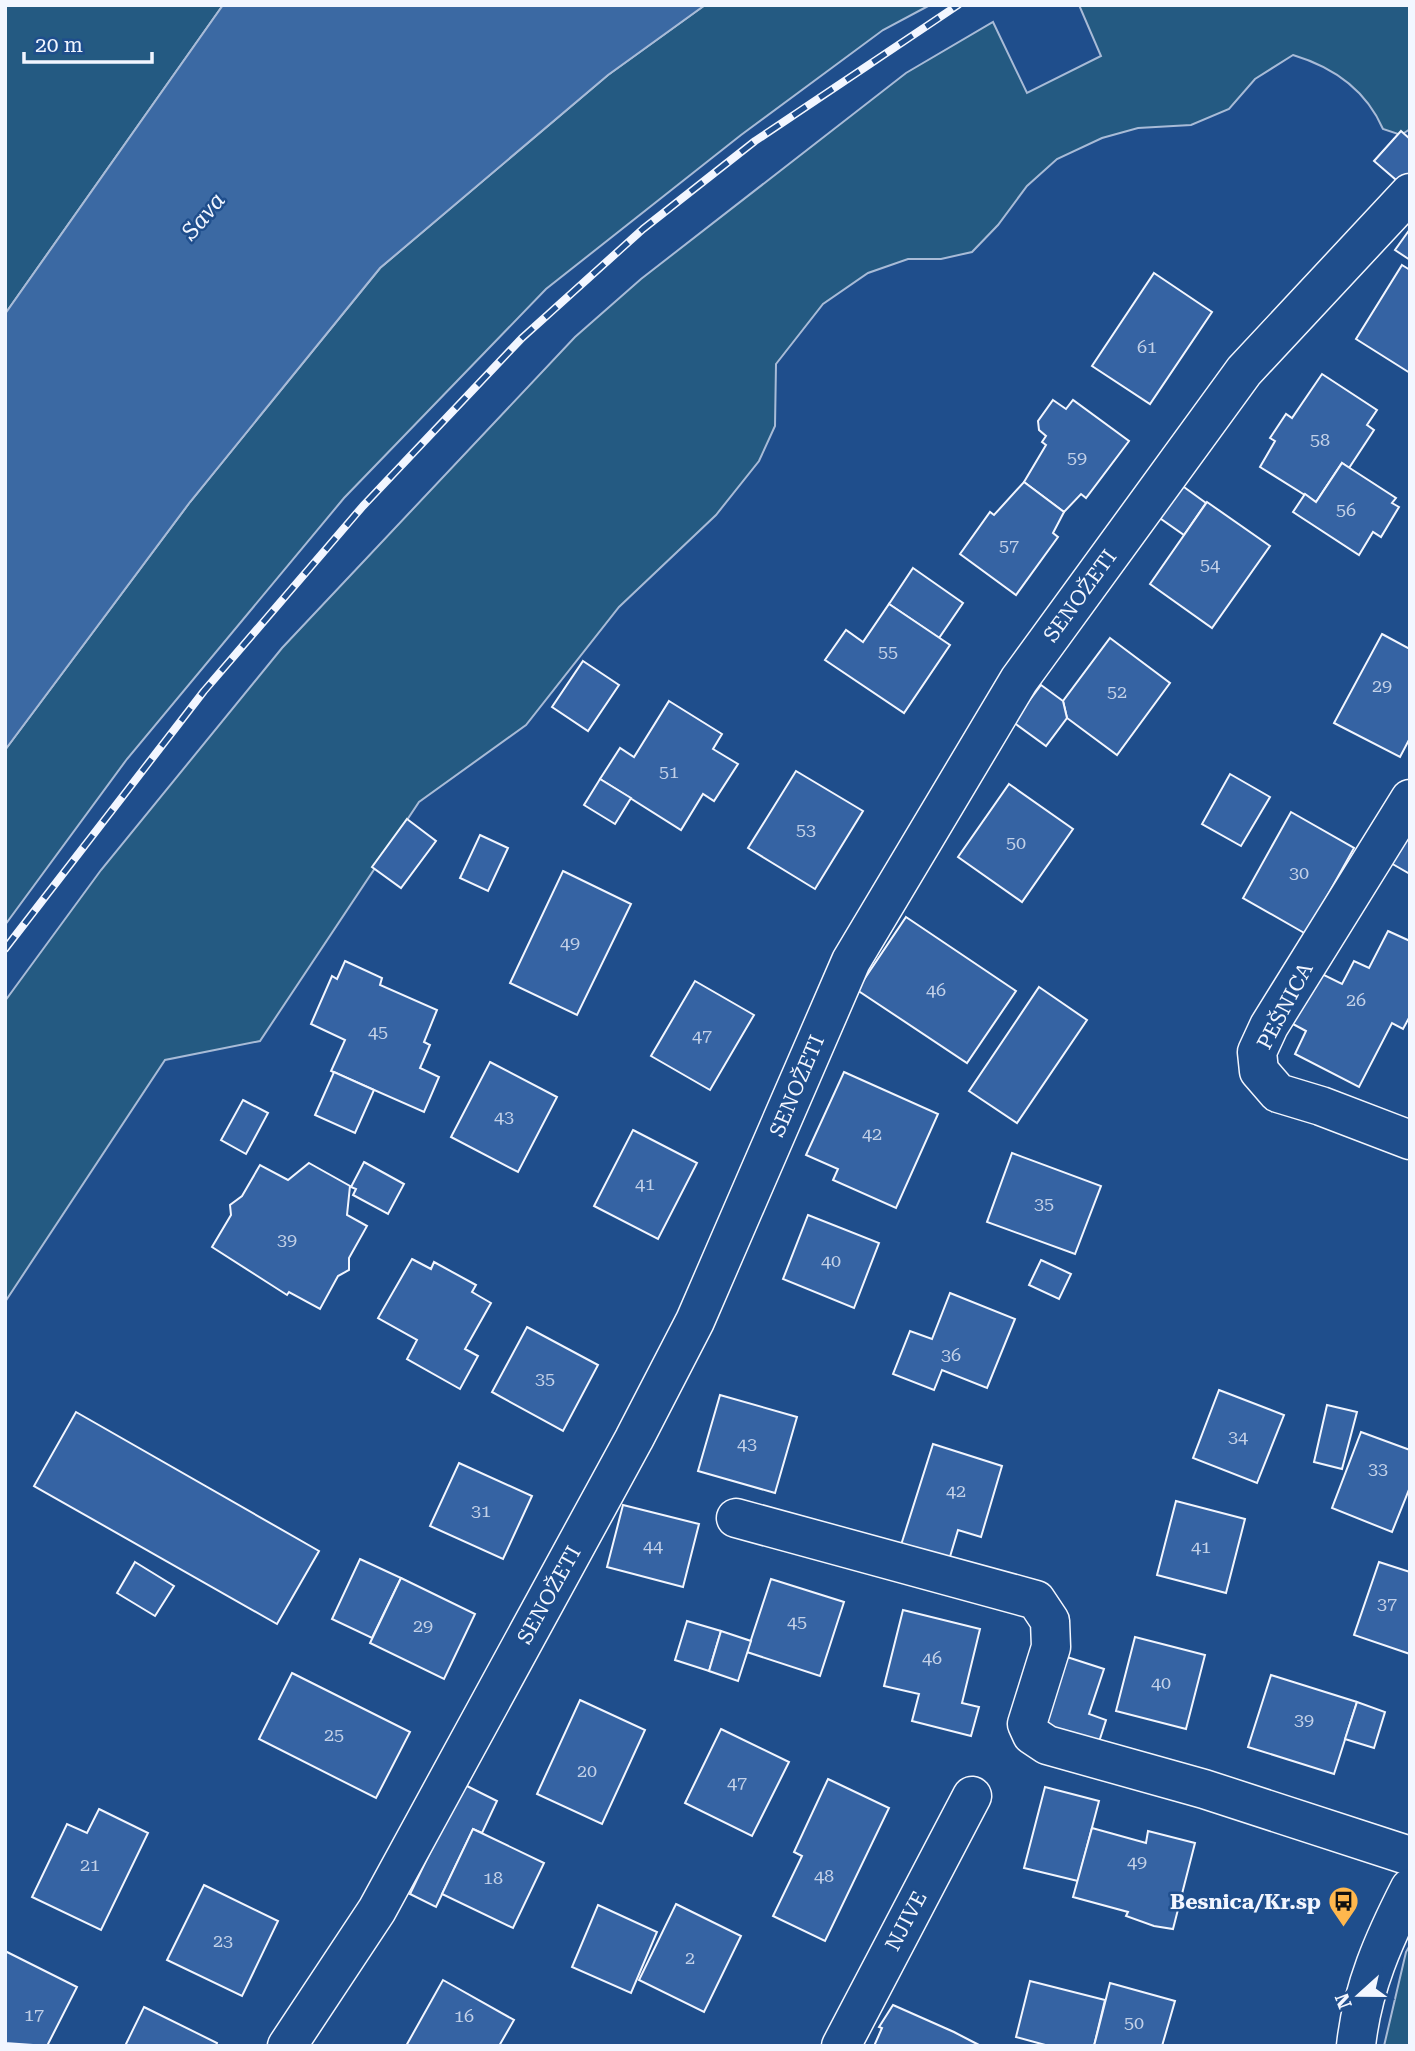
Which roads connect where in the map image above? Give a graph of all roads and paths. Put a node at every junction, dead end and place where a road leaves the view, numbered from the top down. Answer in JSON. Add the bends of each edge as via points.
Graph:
{"nodes":[{"id":1,"x":1410,"y":193,"type":"edge"},
{"id":2,"x":1410,"y":799,"type":"edge"},
{"id":3,"x":1410,"y":1140,"type":"edge"},
{"id":4,"x":736,"y":1518,"type":"dead end"},
{"id":5,"x":972,"y":1796,"type":"dead end"},
{"id":6,"x":1410,"y":1856,"type":"edge"},
{"id":7,"x":1410,"y":1888,"type":"edge"},
{"id":8,"x":287,"y":2046,"type":"edge"},
{"id":9,"x":841,"y":2046,"type":"edge"},
{"id":10,"x":1356,"y":2046,"type":"edge"}],
"edges":[{"from":1,"to":8,"type":"street","name":"SENOŽETI","via":[[1244,371],[1018,680],[851,961],[695,1321],[634,1439],[377,1910]]},
{"from":2,"to":3,"type":"street","name":"PEŠNICA","via":[[1257,1052],[1259,1071],[1278,1093]]},
{"from":4,"to":6,"type":"street","via":[[1036,1600],[1050,1621],[1051,1647],[1027,1724],[1032,1735],[1047,1745],[1204,1789]]},
{"from":5,"to":9,"type":"street","name":"NJIVE"},
{"from":7,"to":10,"type":"street","via":[[1380,1947],[1359,2014]]}]}
